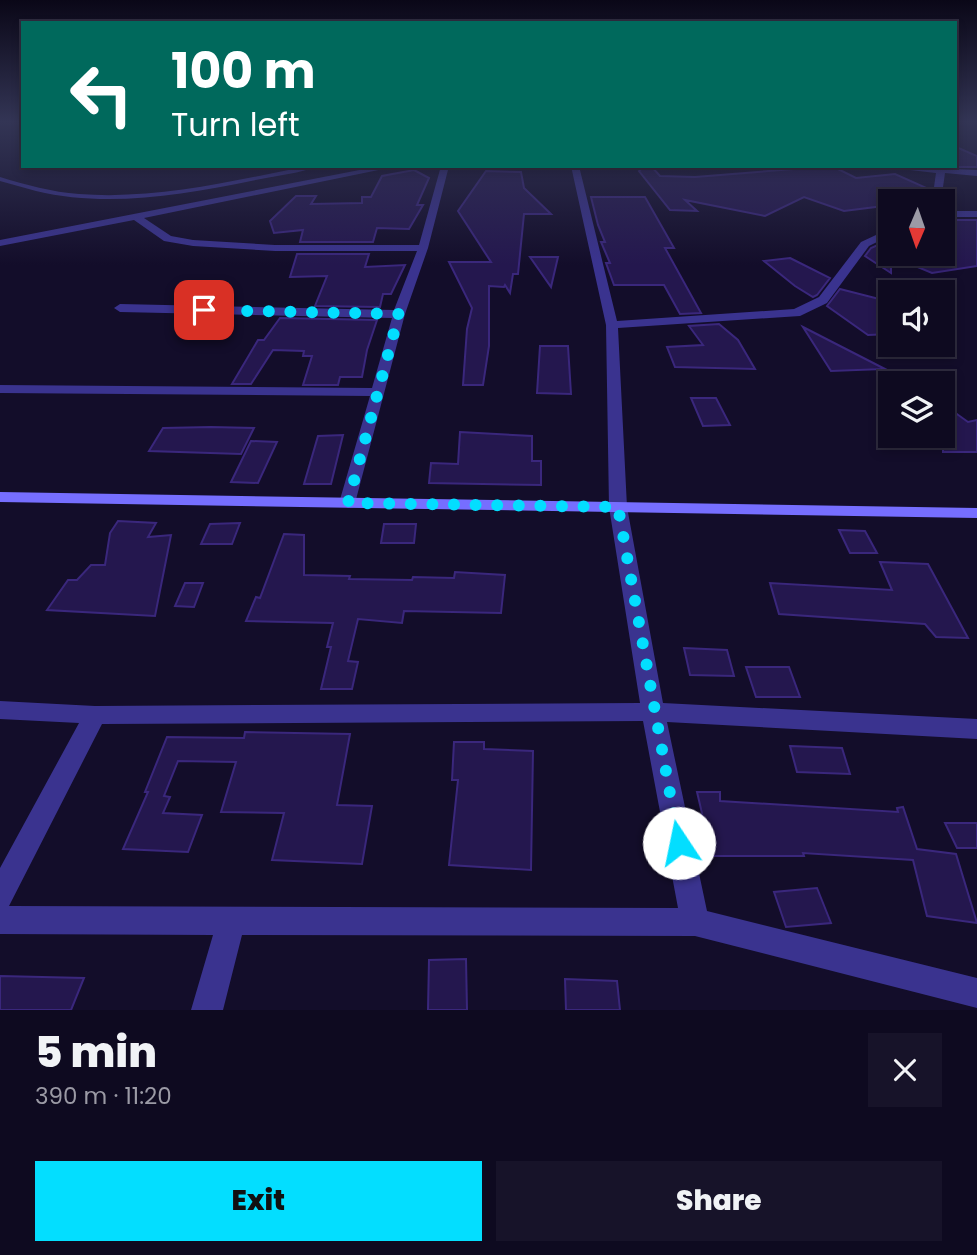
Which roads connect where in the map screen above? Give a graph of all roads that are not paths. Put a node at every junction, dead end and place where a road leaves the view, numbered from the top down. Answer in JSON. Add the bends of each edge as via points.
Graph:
{"nodes":[{"id":1,"x":296,"y":170,"type":"edge"},
{"id":2,"x":373,"y":170,"type":"edge"},
{"id":3,"x":444,"y":170,"type":"edge"},
{"id":4,"x":576,"y":170,"type":"edge"},
{"id":5,"x":930,"y":170,"type":"edge"},
{"id":6,"x":941,"y":171,"type":"junction"},
{"id":7,"x":977,"y":173,"type":"edge"},
{"id":8,"x":0,"y":179,"type":"edge"},
{"id":9,"x":938,"y":189,"type":"edge"},
{"id":10,"x":956,"y":214,"type":"edge"},
{"id":11,"x":977,"y":214,"type":"edge"},
{"id":12,"x":137,"y":217,"type":"junction"},
{"id":13,"x":878,"y":238,"type":"edge"},
{"id":14,"x":0,"y":243,"type":"edge"},
{"id":15,"x":423,"y":248,"type":"junction"},
{"id":16,"x":120,"y":308,"type":"dead end"},
{"id":17,"x":399,"y":314,"type":"junction"},
{"id":18,"x":612,"y":324,"type":"junction"},
{"id":19,"x":0,"y":388,"type":"edge"},
{"id":20,"x":379,"y":392,"type":"junction"},
{"id":21,"x":0,"y":497,"type":"edge"},
{"id":22,"x":348,"y":503,"type":"junction"},
{"id":23,"x":618,"y":507,"type":"junction"},
{"id":24,"x":977,"y":513,"type":"edge"},
{"id":25,"x":0,"y":710,"type":"edge"},
{"id":26,"x":653,"y":712,"type":"junction"},
{"id":27,"x":95,"y":715,"type":"junction"},
{"id":28,"x":977,"y":729,"type":"edge"},
{"id":29,"x":0,"y":896,"type":"edge"},
{"id":30,"x":0,"y":920,"type":"edge"},
{"id":31,"x":232,"y":920,"type":"junction"},
{"id":32,"x":695,"y":922,"type":"junction"},
{"id":33,"x":977,"y":993,"type":"edge"},
{"id":34,"x":207,"y":1010,"type":"edge"}],
"edges":[{"from":1,"to":8,"type":"lane","via":[[204,188],[134,195],[59,193]]},
{"from":2,"to":12,"type":"street"},
{"from":3,"to":15,"type":"street"},
{"from":4,"to":18,"type":"street"},
{"from":5,"to":6,"type":"street"},
{"from":6,"to":7,"type":"street"},
{"from":6,"to":9,"type":"street"},
{"from":10,"to":11,"type":"street"},
{"from":12,"to":14,"type":"street"},
{"from":12,"to":15,"type":"street","via":[[168,239],[192,243]]},
{"from":13,"to":18,"type":"street","via":[[865,244],[823,300],[796,313]]},
{"from":15,"to":17,"type":"street"},
{"from":16,"to":17,"type":"street"},
{"from":17,"to":20,"type":"street"},
{"from":18,"to":23,"type":"street"},
{"from":19,"to":20,"type":"street"},
{"from":20,"to":22,"type":"street"},
{"from":21,"to":22,"type":"street"},
{"from":22,"to":23,"type":"street"},
{"from":23,"to":24,"type":"street"},
{"from":23,"to":26,"type":"street"},
{"from":25,"to":27,"type":"street"},
{"from":26,"to":27,"type":"street"},
{"from":26,"to":28,"type":"street"},
{"from":26,"to":32,"type":"street"},
{"from":27,"to":29,"type":"street"},
{"from":30,"to":31,"type":"street"},
{"from":31,"to":32,"type":"street"},
{"from":31,"to":34,"type":"street"},
{"from":32,"to":33,"type":"street"}]}
